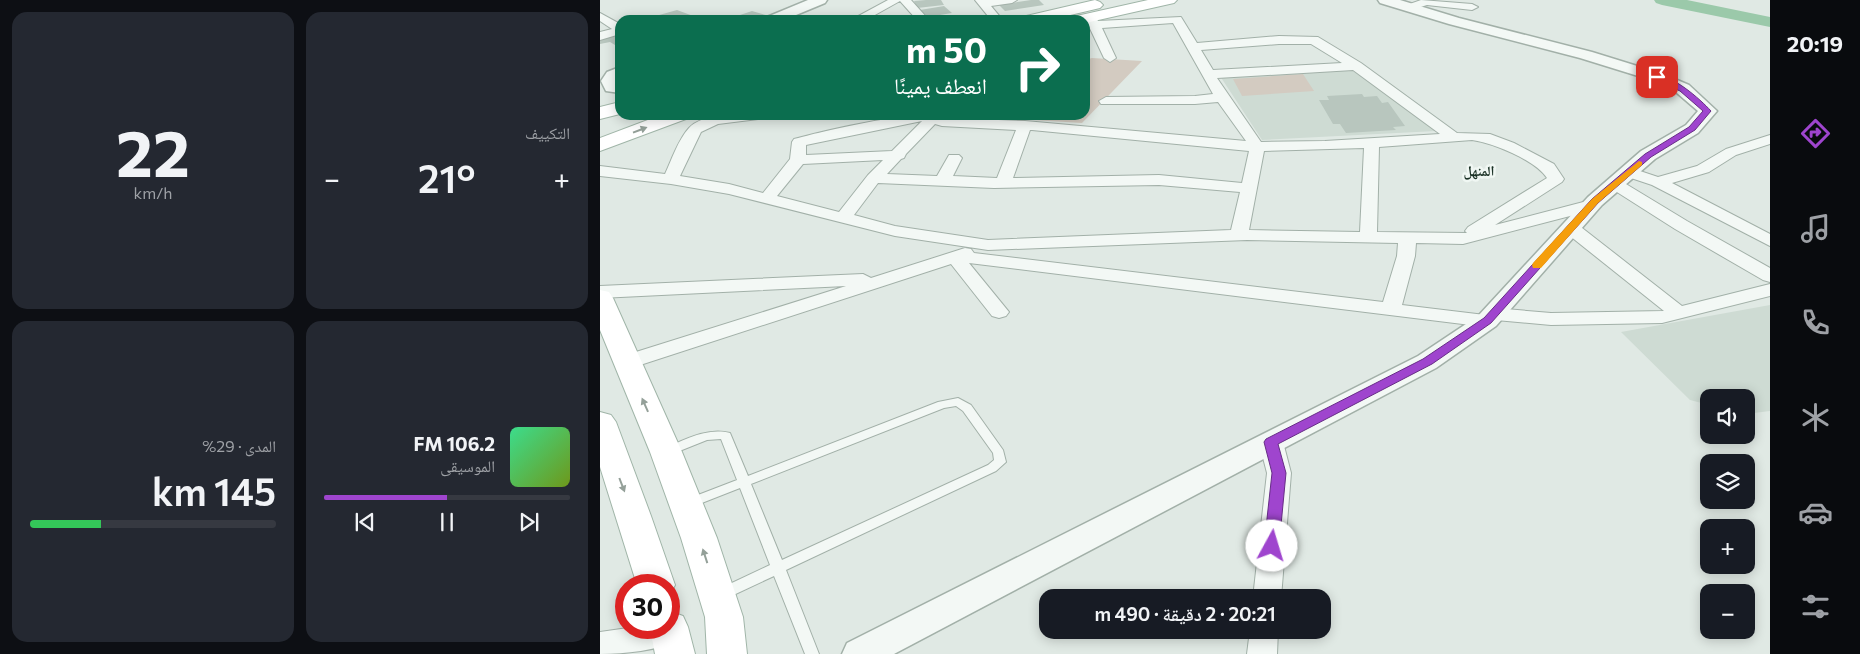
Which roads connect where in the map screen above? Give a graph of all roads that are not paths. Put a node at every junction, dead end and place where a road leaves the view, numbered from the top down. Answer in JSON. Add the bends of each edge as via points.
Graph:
{"nodes":[{"id":1,"x":820,"y":0,"type":"edge"},
{"id":2,"x":896,"y":0,"type":"edge"},
{"id":3,"x":905,"y":0,"type":"edge"},
{"id":4,"x":1012,"y":0,"type":"edge"},
{"id":5,"x":1118,"y":0,"type":"edge"},
{"id":6,"x":1169,"y":0,"type":"edge"},
{"id":7,"x":1385,"y":0,"type":"edge"},
{"id":8,"x":981,"y":2,"type":"edge"},
{"id":9,"x":1472,"y":7,"type":"dead end"},
{"id":10,"x":1408,"y":8,"type":"junction"},
{"id":11,"x":784,"y":15,"type":"edge"},
{"id":12,"x":867,"y":15,"type":"edge"},
{"id":13,"x":918,"y":15,"type":"edge"},
{"id":14,"x":990,"y":15,"type":"edge"},
{"id":15,"x":1055,"y":15,"type":"edge"},
{"id":16,"x":600,"y":16,"type":"edge"},
{"id":17,"x":1090,"y":24,"type":"edge"},
{"id":18,"x":615,"y":26,"type":"edge"},
{"id":19,"x":615,"y":32,"type":"edge"},
{"id":20,"x":600,"y":36,"type":"edge"},
{"id":21,"x":1193,"y":47,"type":"junction"},
{"id":22,"x":1110,"y":58,"type":"dead end"},
{"id":23,"x":1356,"y":66,"type":"junction"},
{"id":24,"x":615,"y":74,"type":"edge"},
{"id":25,"x":1210,"y":74,"type":"junction"},
{"id":26,"x":615,"y":87,"type":"edge"},
{"id":27,"x":1222,"y":97,"type":"junction"},
{"id":28,"x":615,"y":101,"type":"edge"},
{"id":29,"x":1106,"y":101,"type":"dead end"},
{"id":30,"x":600,"y":103,"type":"edge"},
{"id":31,"x":615,"y":109,"type":"edge"},
{"id":32,"x":600,"y":113,"type":"edge"},
{"id":33,"x":667,"y":120,"type":"edge"},
{"id":34,"x":726,"y":120,"type":"edge"},
{"id":35,"x":907,"y":120,"type":"edge"},
{"id":36,"x":931,"y":120,"type":"edge"},
{"id":37,"x":939,"y":120,"type":"edge"},
{"id":38,"x":1025,"y":126,"type":"junction"},
{"id":39,"x":1454,"y":137,"type":"junction"},
{"id":40,"x":1770,"y":139,"type":"edge"},
{"id":41,"x":1372,"y":143,"type":"junction"},
{"id":42,"x":600,"y":145,"type":"edge"},
{"id":43,"x":1256,"y":147,"type":"junction"},
{"id":44,"x":899,"y":154,"type":"junction"},
{"id":45,"x":954,"y":158,"type":"dead end"},
{"id":46,"x":798,"y":160,"type":"junction"},
{"id":47,"x":600,"y":170,"type":"edge"},
{"id":48,"x":874,"y":178,"type":"junction"},
{"id":49,"x":1622,"y":178,"type":"junction"},
{"id":50,"x":672,"y":179,"type":"junction"},
{"id":51,"x":943,"y":180,"type":"junction"},
{"id":52,"x":1658,"y":182,"type":"junction"},
{"id":53,"x":1003,"y":183,"type":"junction"},
{"id":54,"x":1248,"y":188,"type":"junction"},
{"id":55,"x":766,"y":199,"type":"junction"},
{"id":56,"x":1591,"y":205,"type":"junction"},
{"id":57,"x":842,"y":219,"type":"junction"},
{"id":58,"x":1571,"y":228,"type":"junction"},
{"id":59,"x":1239,"y":235,"type":"junction"},
{"id":60,"x":1368,"y":237,"type":"junction"},
{"id":61,"x":1407,"y":238,"type":"junction"},
{"id":62,"x":1463,"y":239,"type":"junction"},
{"id":63,"x":1770,"y":241,"type":"edge"},
{"id":64,"x":988,"y":245,"type":"junction"},
{"id":65,"x":954,"y":256,"type":"junction"},
{"id":66,"x":1770,"y":276,"type":"edge"},
{"id":67,"x":888,"y":279,"type":"junction"},
{"id":68,"x":1770,"y":290,"type":"edge"},
{"id":69,"x":600,"y":292,"type":"edge"},
{"id":70,"x":600,"y":298,"type":"edge"},
{"id":71,"x":1391,"y":309,"type":"junction"},
{"id":72,"x":999,"y":312,"type":"dead end"},
{"id":73,"x":1679,"y":313,"type":"junction"},
{"id":74,"x":1491,"y":317,"type":"junction"},
{"id":75,"x":627,"y":362,"type":"junction"},
{"id":76,"x":600,"y":422,"type":"edge"},
{"id":77,"x":1271,"y":442,"type":"junction"},
{"id":78,"x":666,"y":452,"type":"junction"},
{"id":79,"x":606,"y":457,"type":"edge"},
{"id":80,"x":743,"y":481,"type":"junction"},
{"id":81,"x":686,"y":504,"type":"junction"},
{"id":82,"x":778,"y":568,"type":"junction"},
{"id":83,"x":652,"y":574,"type":"edge"},
{"id":84,"x":1268,"y":589,"type":"edge"},
{"id":85,"x":718,"y":596,"type":"junction"},
{"id":86,"x":660,"y":639,"type":"edge"},
{"id":87,"x":1263,"y":639,"type":"edge"},
{"id":88,"x":600,"y":644,"type":"edge"},
{"id":89,"x":727,"y":654,"type":"edge"},
{"id":90,"x":812,"y":654,"type":"edge"},
{"id":91,"x":860,"y":654,"type":"edge"},
{"id":92,"x":1262,"y":654,"type":"edge"}],
"edges":[{"from":1,"to":11,"type":"street"},
{"from":2,"to":12,"type":"street"},
{"from":3,"to":13,"type":"street"},
{"from":4,"to":8,"type":"street"},
{"from":5,"to":15,"type":"main road"},
{"from":6,"to":17,"type":"main road"},
{"from":7,"to":10,"type":"street"},
{"from":8,"to":14,"type":"street"},
{"from":9,"to":10,"type":"street","via":[[1426,2]]},
{"from":10,"to":49,"type":"street","via":[[1657,77],[1683,90],[1708,111],[1692,129],[1648,156]]},
{"from":16,"to":18,"type":"street"},
{"from":17,"to":21,"type":"street","via":[[1177,19]]},
{"from":17,"to":22,"type":"street"},
{"from":19,"to":20,"type":"street"},
{"from":21,"to":23,"type":"street","via":[[1314,40]]},
{"from":21,"to":25,"type":"street"},
{"from":23,"to":25,"type":"street"},
{"from":23,"to":39,"type":"street"},
{"from":24,"to":26,"type":"street","via":[[609,81]]},
{"from":25,"to":27,"type":"street"},
{"from":27,"to":29,"type":"street"},
{"from":27,"to":43,"type":"street"},
{"from":28,"to":30,"type":"main road"},
{"from":31,"to":32,"type":"main road"},
{"from":42,"to":33,"type":"main road","one_way":true},
{"from":34,"to":50,"type":"street","via":[[695,129]]},
{"from":35,"to":46,"type":"street","via":[[799,142]]},
{"from":36,"to":44,"type":"street"},
{"from":37,"to":38,"type":"street"},
{"from":38,"to":43,"type":"street"},
{"from":38,"to":53,"type":"street"},
{"from":39,"to":41,"type":"street"},
{"from":39,"to":62,"type":"street","via":[[1490,138],[1548,166],[1556,179]]},
{"from":40,"to":52,"type":"street","via":[[1732,152],[1703,169]]},
{"from":41,"to":43,"type":"street"},
{"from":41,"to":60,"type":"street"},
{"from":43,"to":54,"type":"street"},
{"from":44,"to":46,"type":"street"},
{"from":44,"to":48,"type":"street"},
{"from":45,"to":51,"type":"street"},
{"from":46,"to":55,"type":"street"},
{"from":47,"to":50,"type":"street"},
{"from":48,"to":51,"type":"street"},
{"from":48,"to":57,"type":"street"},
{"from":49,"to":52,"type":"street"},
{"from":49,"to":56,"type":"street"},
{"from":49,"to":66,"type":"street","via":[[1681,225]]},
{"from":50,"to":55,"type":"street"},
{"from":51,"to":53,"type":"street"},
{"from":52,"to":63,"type":"street"},
{"from":53,"to":54,"type":"street","via":[[1159,180]]},
{"from":54,"to":59,"type":"street"},
{"from":55,"to":57,"type":"street"},
{"from":56,"to":58,"type":"street"},
{"from":56,"to":62,"type":"street"},
{"from":57,"to":64,"type":"street","via":[[895,232]]},
{"from":58,"to":73,"type":"street"},
{"from":58,"to":74,"type":"street"},
{"from":59,"to":60,"type":"street"},
{"from":59,"to":64,"type":"street"},
{"from":60,"to":61,"type":"street"},
{"from":61,"to":62,"type":"street"},
{"from":61,"to":71,"type":"street","via":[[1406,256]]},
{"from":64,"to":65,"type":"street"},
{"from":65,"to":67,"type":"street"},
{"from":65,"to":71,"type":"street"},
{"from":65,"to":72,"type":"street"},
{"from":67,"to":69,"type":"street"},
{"from":67,"to":75,"type":"street"},
{"from":68,"to":73,"type":"street"},
{"from":70,"to":75,"type":"main road"},
{"from":71,"to":74,"type":"street"},
{"from":73,"to":74,"type":"street","via":[[1662,317]]},
{"from":74,"to":77,"type":"street","via":[[1428,362]]},
{"from":78,"to":75,"type":"main road","one_way":true},
{"from":76,"to":79,"type":"main road"},
{"from":77,"to":84,"type":"street","via":[[1279,473]]},
{"from":77,"to":91,"type":"street"},
{"from":78,"to":80,"type":"lane","via":[[720,433],[726,436]]},
{"from":78,"to":81,"type":"main road"},
{"from":79,"to":83,"type":"main road","one_way":true,"via":[[634,516]]},
{"from":80,"to":81,"type":"lane"},
{"from":80,"to":82,"type":"lane"},
{"from":80,"to":82,"type":"lane","via":[[942,405],[958,402],[967,408],[999,453],[1000,462],[992,468]]},
{"from":85,"to":81,"type":"main road","one_way":true},
{"from":82,"to":85,"type":"lane"},
{"from":82,"to":90,"type":"lane"},
{"from":85,"to":89,"type":"main road","via":[[724,617]]},
{"from":86,"to":88,"type":"street"},
{"from":87,"to":92,"type":"street"}]}
